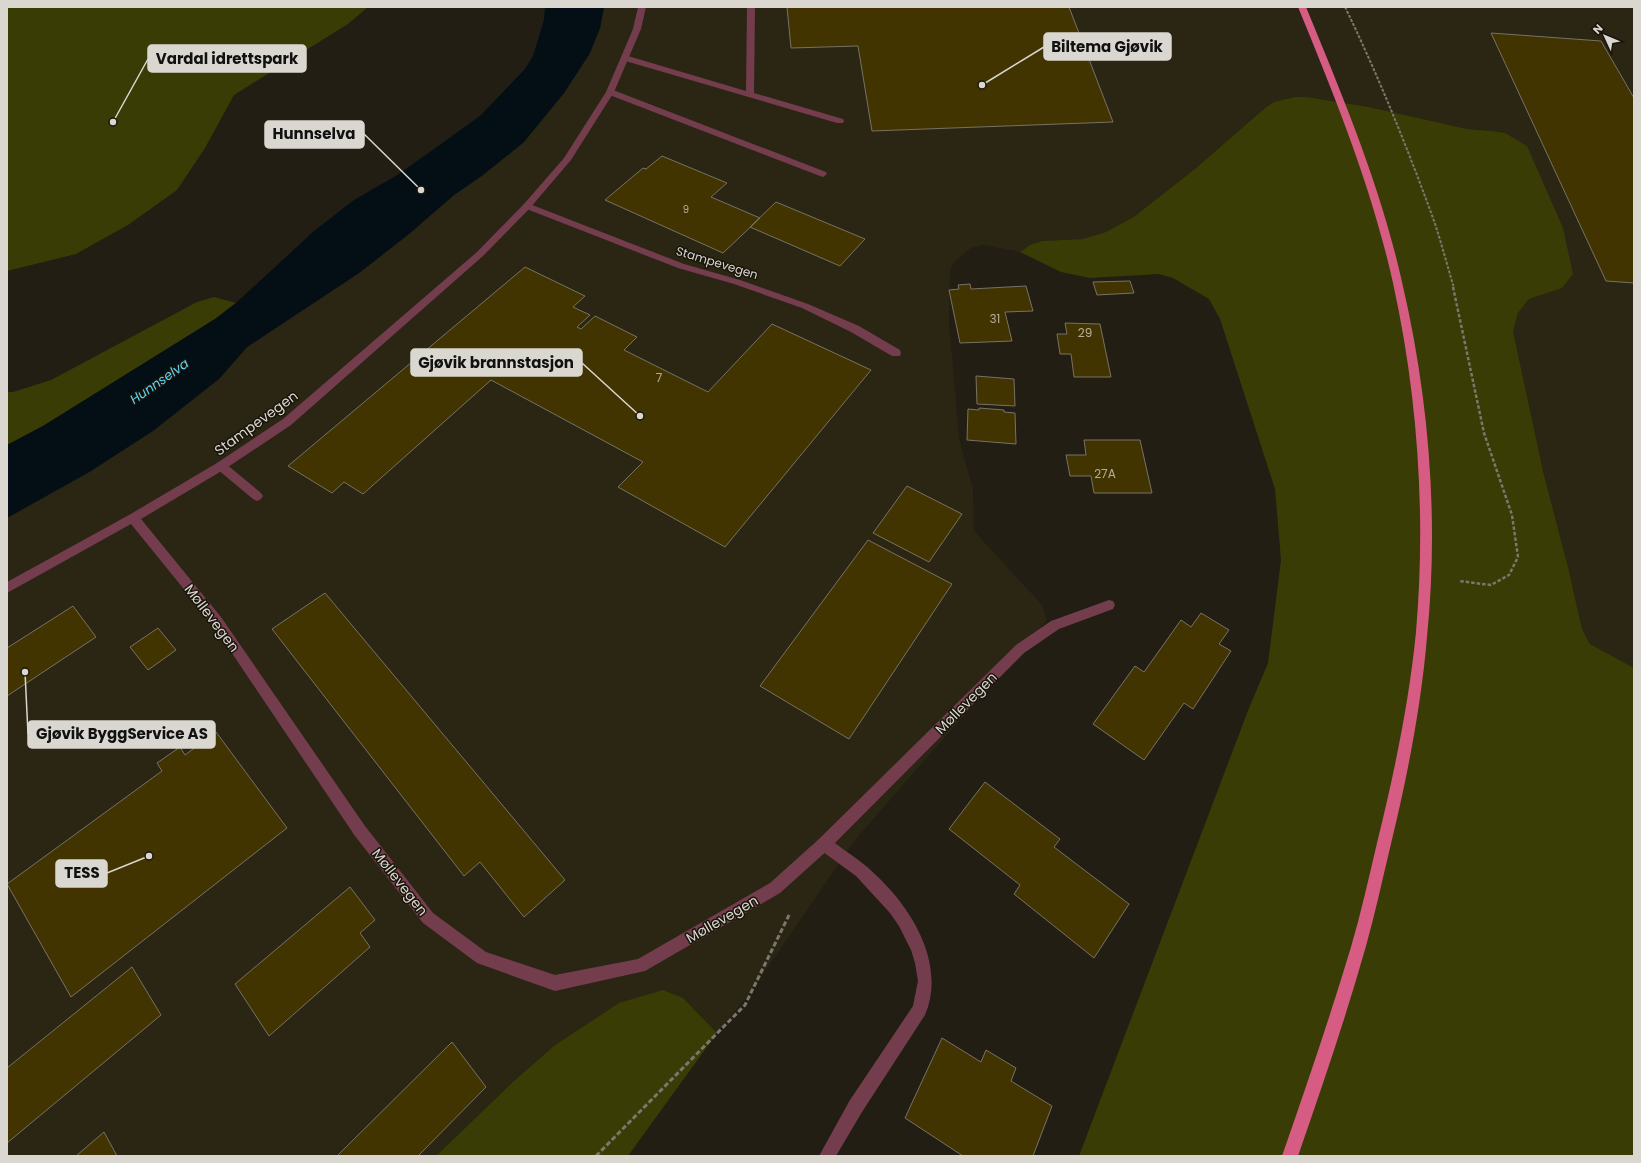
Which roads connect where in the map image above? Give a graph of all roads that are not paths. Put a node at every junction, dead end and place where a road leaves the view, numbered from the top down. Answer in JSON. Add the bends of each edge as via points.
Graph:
{"nodes":[{"id":1,"x":642,"y":7,"type":"edge"},
{"id":2,"x":750,"y":7,"type":"edge"},
{"id":3,"x":1302,"y":7,"type":"edge"},
{"id":4,"x":625,"y":58,"type":"junction"},
{"id":5,"x":610,"y":92,"type":"junction"},
{"id":6,"x":750,"y":95,"type":"junction"},
{"id":7,"x":840,"y":121,"type":"dead end"},
{"id":8,"x":823,"y":174,"type":"dead end"},
{"id":9,"x":527,"y":206,"type":"junction"},
{"id":10,"x":896,"y":353,"type":"dead end"},
{"id":11,"x":221,"y":466,"type":"junction"},
{"id":12,"x":258,"y":496,"type":"dead end"},
{"id":13,"x":133,"y":518,"type":"junction"},
{"id":14,"x":7,"y":588,"type":"edge"},
{"id":15,"x":1109,"y":605,"type":"dead end"},
{"id":16,"x":824,"y":844,"type":"junction"},
{"id":17,"x":827,"y":1156,"type":"edge"},
{"id":18,"x":1290,"y":1156,"type":"edge"}],
"edges":[{"from":1,"to":4,"type":"street","name":"Stampevegen","via":[[638,29]]},
{"from":2,"to":6,"type":"street"},
{"from":3,"to":18,"type":"highway","via":[[1361,155],[1397,278],[1420,422],[1426,538],[1424,605],[1414,693],[1397,791],[1356,955],[1322,1067]]},
{"from":4,"to":5,"type":"street","name":"Stampevegen"},
{"from":4,"to":6,"type":"street"},
{"from":5,"to":8,"type":"street"},
{"from":5,"to":9,"type":"street","name":"Stampevegen","via":[[567,160]]},
{"from":6,"to":7,"type":"street"},
{"from":9,"to":10,"type":"street","name":"Stampevegen","via":[[681,266],[805,306],[855,329]]},
{"from":9,"to":11,"type":"street","name":"Stampevegen","via":[[480,254],[293,416]]},
{"from":11,"to":12,"type":"street"},
{"from":11,"to":13,"type":"street","name":"Stampevegen"},
{"from":13,"to":14,"type":"street","name":"Stampevegen"},
{"from":13,"to":16,"type":"street","name":"Møllevegen","via":[[217,621],[360,831],[428,918],[482,958],[554,983],[640,966],[775,888]]},
{"from":15,"to":16,"type":"street","name":"Møllevegen","via":[[1055,625],[1020,649]]},
{"from":16,"to":17,"type":"street","via":[[865,874],[898,910],[916,942],[926,977],[925,994],[920,1010],[856,1106]]}]}
